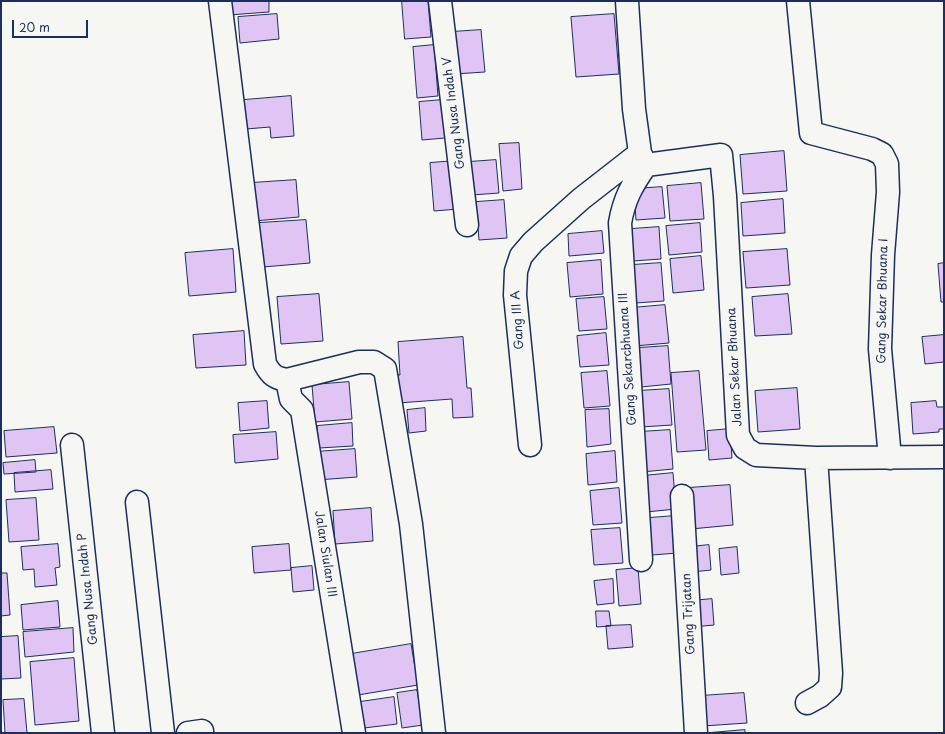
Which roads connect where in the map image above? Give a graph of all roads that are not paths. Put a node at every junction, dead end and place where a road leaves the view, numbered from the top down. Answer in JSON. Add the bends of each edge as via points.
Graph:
{"nodes":[{"id":1,"x":220,"y":1,"type":"edge"},
{"id":2,"x":440,"y":1,"type":"edge"},
{"id":3,"x":626,"y":1,"type":"edge"},
{"id":4,"x":798,"y":1,"type":"edge"},
{"id":5,"x":643,"y":159,"type":"junction"},
{"id":6,"x":467,"y":225,"type":"dead end"},
{"id":7,"x":287,"y":380,"type":"junction"},
{"id":8,"x":72,"y":445,"type":"dead end"},
{"id":9,"x":530,"y":445,"type":"dead end"},
{"id":10,"x":944,"y":456,"type":"edge"},
{"id":11,"x":816,"y":458,"type":"junction"},
{"id":12,"x":890,"y":458,"type":"junction"},
{"id":13,"x":682,"y":496,"type":"dead end"},
{"id":14,"x":137,"y":502,"type":"dead end"},
{"id":15,"x":641,"y":560,"type":"dead end"},
{"id":16,"x":807,"y":703,"type":"dead end"},
{"id":17,"x":103,"y":733,"type":"edge"},
{"id":18,"x":163,"y":733,"type":"edge"},
{"id":19,"x":354,"y":733,"type":"edge"},
{"id":20,"x":434,"y":733,"type":"edge"},
{"id":21,"x":696,"y":733,"type":"edge"}],
"edges":[{"from":1,"to":7,"type":"street","via":[[265,364],[276,378]]},
{"from":2,"to":6,"type":"street","name":"Gang Nusa Indah V"},
{"from":3,"to":5,"type":"street","via":[[634,109]]},
{"from":4,"to":12,"type":"street","name":"Gang Sekar Bhuana I","via":[[811,133],[872,149],[882,154],[887,164],[888,192],[880,349]]},
{"from":5,"to":9,"type":"street","name":"Gang III A","via":[[581,199],[521,256],[516,271],[515,295]]},
{"from":5,"to":11,"type":"street","name":"Jalan Sekar Bhuana","via":[[721,156],[738,435],[745,448],[756,455]]},
{"from":5,"to":15,"type":"street","name":"Gang Sekarcbhuana III","via":[[623,203],[620,222]]},
{"from":7,"to":19,"type":"street","name":"Jalan Siulan III","via":[[290,399],[302,410]]},
{"from":7,"to":20,"type":"street","via":[[359,362],[374,362],[385,369],[410,524]]},
{"from":8,"to":17,"type":"street","name":"Gang Nusa Indah P"},
{"from":10,"to":12,"type":"street","name":"Jalan Sekar Bhuana"},
{"from":11,"to":12,"type":"street","name":"Jalan Sekar Bhuana"},
{"from":11,"to":16,"type":"street","via":[[831,674],[830,687]]},
{"from":13,"to":21,"type":"street","name":"Gang Trijatan"},
{"from":14,"to":18,"type":"street"}]}
